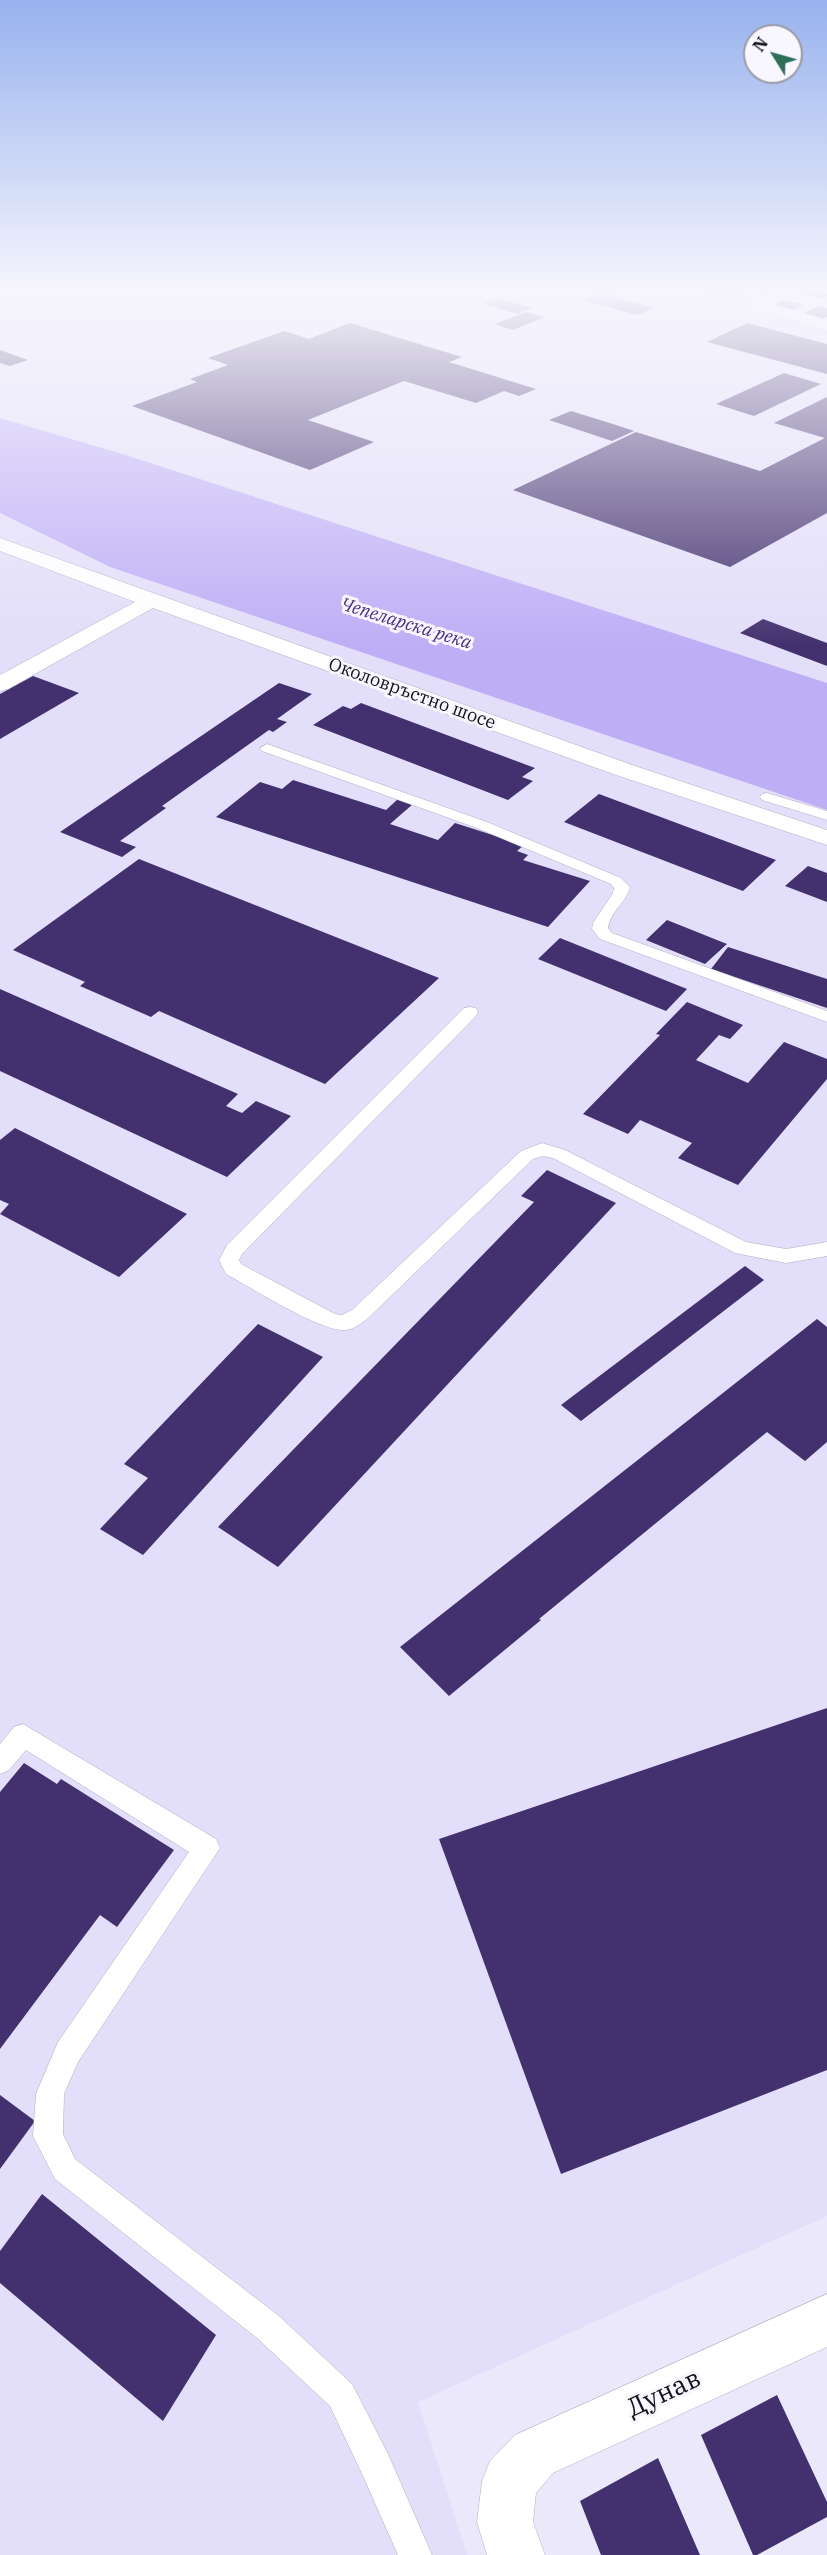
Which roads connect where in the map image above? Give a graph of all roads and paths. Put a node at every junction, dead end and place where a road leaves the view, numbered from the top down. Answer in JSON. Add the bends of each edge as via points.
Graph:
{"nodes":[{"id":1,"x":0,"y":544,"type":"edge"},
{"id":2,"x":152,"y":601,"type":"junction"},
{"id":3,"x":0,"y":684,"type":"edge"},
{"id":4,"x":267,"y":748,"type":"dead end"},
{"id":5,"x":767,"y":797,"type":"dead end"},
{"id":6,"x":827,"y":816,"type":"edge"},
{"id":7,"x":827,"y":838,"type":"edge"},
{"id":8,"x":470,"y":1012,"type":"dead end"},
{"id":9,"x":827,"y":1017,"type":"edge"},
{"id":10,"x":827,"y":1249,"type":"edge"},
{"id":11,"x":0,"y":1762,"type":"edge"},
{"id":12,"x":827,"y":2320,"type":"edge"},
{"id":13,"x":415,"y":2555,"type":"edge"},
{"id":14,"x":516,"y":2555,"type":"edge"}],
"edges":[{"from":1,"to":2,"type":"street","name":"Околовръстно шосе"},
{"from":2,"to":3,"type":"street"},
{"from":2,"to":7,"type":"street","name":"Околовръстно шосе","via":[[624,770]]},
{"from":4,"to":9,"type":"lane","via":[[482,825],[616,881],[622,893],[599,922],[606,936]]},
{"from":5,"to":6,"type":"lane"},
{"from":8,"to":10,"type":"lane","via":[[234,1250],[229,1260],[233,1269],[331,1321],[345,1323],[359,1315],[527,1155],[542,1149],[559,1154],[741,1248],[786,1256]]},
{"from":11,"to":13,"type":"lane","via":[[23,1736],[207,1848],[68,2052],[50,2094],[48,2136],[65,2169],[268,2327],[341,2395]]},
{"from":12,"to":14,"type":"street","name":"Дунав","via":[[534,2454],[510,2481],[505,2522]]}]}
